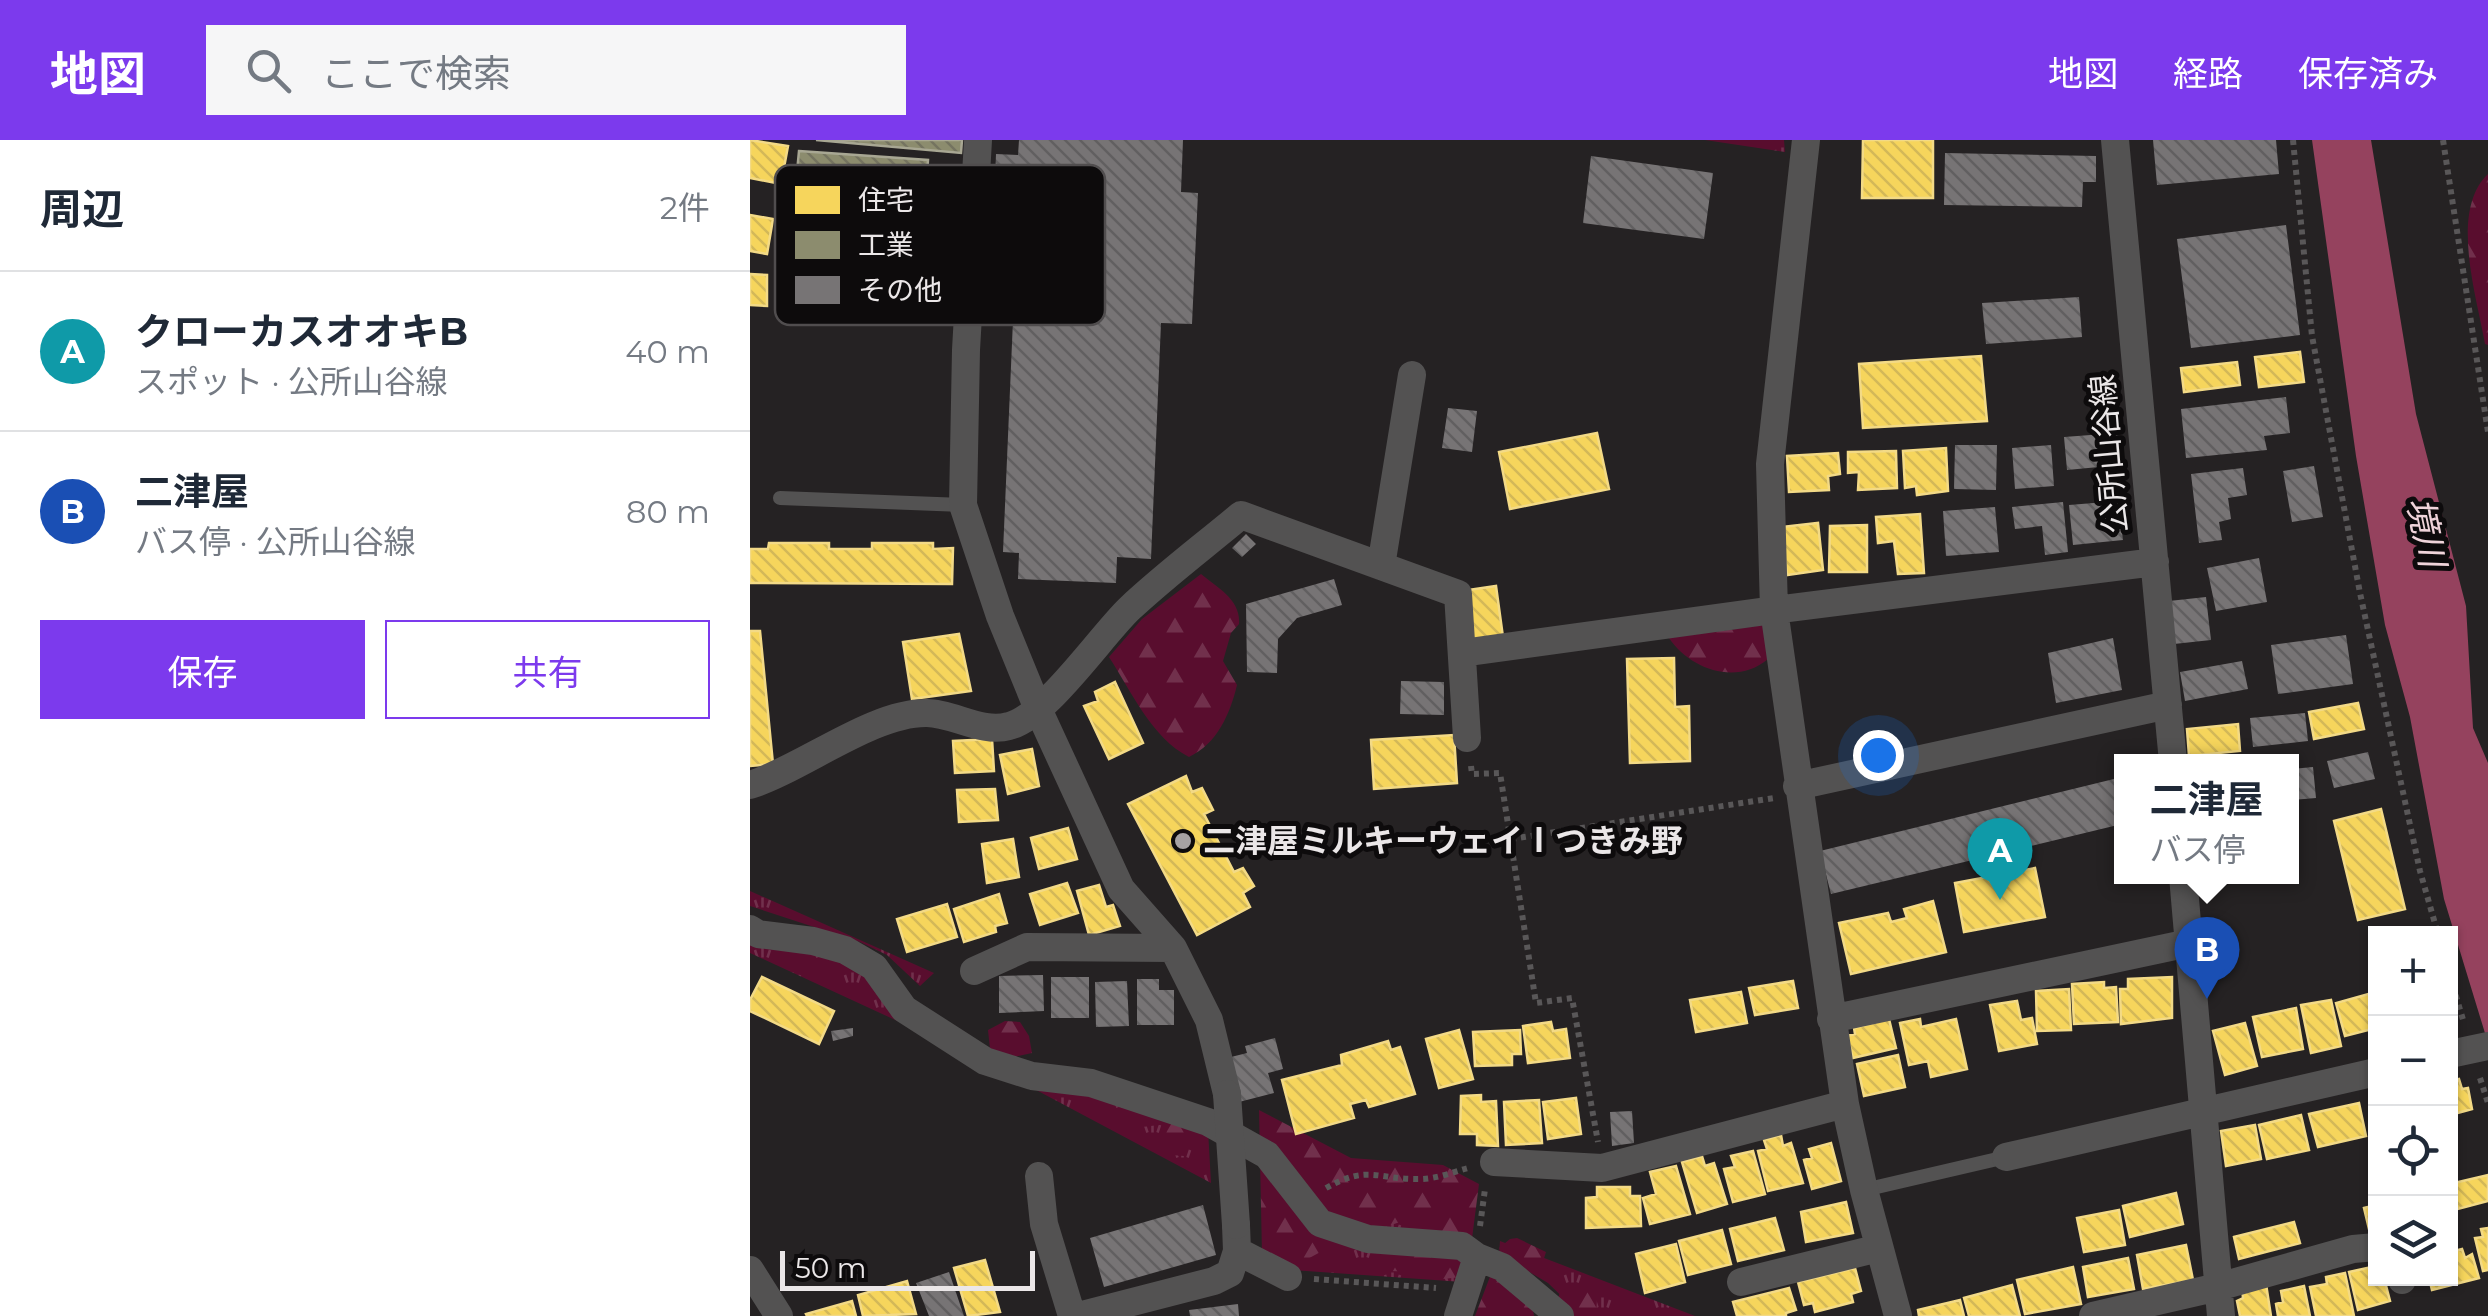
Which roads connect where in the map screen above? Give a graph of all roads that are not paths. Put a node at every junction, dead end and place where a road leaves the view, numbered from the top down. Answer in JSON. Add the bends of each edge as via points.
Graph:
{"nodes":[{"id":1,"x":978,"y":140,"type":"edge"},
{"id":2,"x":1806,"y":140,"type":"edge"},
{"id":3,"x":2115,"y":140,"type":"edge"},
{"id":4,"x":977,"y":165,"type":"edge"},
{"id":5,"x":967,"y":325,"type":"edge"},
{"id":6,"x":1412,"y":375,"type":"dead end"},
{"id":7,"x":780,"y":498,"type":"dead end"},
{"id":8,"x":963,"y":504,"type":"junction"},
{"id":9,"x":2155,"y":562,"type":"junction"},
{"id":10,"x":1382,"y":566,"type":"junction"},
{"id":11,"x":1774,"y":610,"type":"junction"},
{"id":12,"x":1462,"y":654,"type":"junction"},
{"id":13,"x":2168,"y":705,"type":"junction"},
{"id":14,"x":1038,"y":709,"type":"junction"},
{"id":15,"x":1467,"y":738,"type":"road end"},
{"id":16,"x":2171,"y":754,"type":"edge"},
{"id":17,"x":750,"y":785,"type":"edge"},
{"id":18,"x":1797,"y":786,"type":"junction"},
{"id":19,"x":2184,"y":884,"type":"edge"},
{"id":20,"x":750,"y":929,"type":"edge"},
{"id":21,"x":2188,"y":943,"type":"junction"},
{"id":22,"x":1173,"y":948,"type":"junction"},
{"id":23,"x":974,"y":970,"type":"dead end"},
{"id":24,"x":1831,"y":1019,"type":"junction"},
{"id":25,"x":2486,"y":1046,"type":"edge"},
{"id":26,"x":2458,"y":1052,"type":"edge"},
{"id":27,"x":2368,"y":1074,"type":"edge"},
{"id":28,"x":1845,"y":1104,"type":"junction"},
{"id":29,"x":2205,"y":1112,"type":"junction"},
{"id":30,"x":2006,"y":1157,"type":"joint"},
{"id":31,"x":1494,"y":1162,"type":"road end"},
{"id":32,"x":1040,"y":1176,"type":"dead end"},
{"id":33,"x":1864,"y":1190,"type":"junction"},
{"id":34,"x":1237,"y":1238,"type":"junction"},
{"id":35,"x":1878,"y":1248,"type":"junction"},
{"id":36,"x":2368,"y":1248,"type":"edge"},
{"id":37,"x":1477,"y":1257,"type":"junction"},
{"id":38,"x":750,"y":1270,"type":"edge"},
{"id":39,"x":1288,"y":1277,"type":"road end"},
{"id":40,"x":1740,"y":1282,"type":"dead end"},
{"id":41,"x":2218,"y":1286,"type":"junction"},
{"id":42,"x":1458,"y":1299,"type":"edge"},
{"id":43,"x":1082,"y":1315,"type":"edge"},
{"id":44,"x":779,"y":1316,"type":"edge"},
{"id":45,"x":1560,"y":1316,"type":"edge"},
{"id":46,"x":1898,"y":1316,"type":"edge"},
{"id":47,"x":2094,"y":1316,"type":"edge"},
{"id":48,"x":2220,"y":1316,"type":"edge"}],
"edges":[{"from":1,"to":4,"type":"street"},
{"from":2,"to":11,"type":"street","via":[[1770,464]]},
{"from":3,"to":9,"type":"street","name":"公所山谷線"},
{"from":5,"to":8,"type":"street"},
{"from":6,"to":10,"type":"street"},
{"from":7,"to":8,"type":"lane"},
{"from":8,"to":14,"type":"street"},
{"from":9,"to":11,"type":"street"},
{"from":9,"to":13,"type":"street","name":"公所山谷線"},
{"from":10,"to":12,"type":"street","via":[[1458,594]]},
{"from":10,"to":14,"type":"street","via":[[1240,515],[1130,609]]},
{"from":11,"to":12,"type":"street"},
{"from":11,"to":18,"type":"street"},
{"from":12,"to":15,"type":"street"},
{"from":13,"to":16,"type":"street","name":"公所山谷線"},
{"from":13,"to":18,"type":"street"},
{"from":14,"to":17,"type":"street","via":[[1009,727],[928,712],[883,722]]},
{"from":14,"to":22,"type":"street","via":[[1121,889]]},
{"from":18,"to":24,"type":"street"},
{"from":19,"to":21,"type":"street"},
{"from":20,"to":37,"type":"street","via":[[845,950],[874,967],[904,1009],[984,1062],[1090,1083],[1208,1122],[1267,1155],[1320,1224],[1368,1239],[1462,1246]]},
{"from":21,"to":24,"type":"street"},
{"from":21,"to":29,"type":"street"},
{"from":22,"to":23,"type":"street","via":[[1024,936]]},
{"from":22,"to":34,"type":"street","bridge":true,"via":[[1208,1020],[1227,1094]]},
{"from":24,"to":28,"type":"street"},
{"from":25,"to":26,"type":"street"},
{"from":27,"to":29,"type":"street"},
{"from":28,"to":31,"type":"street","via":[[1602,1168]]},
{"from":28,"to":33,"type":"street"},
{"from":29,"to":30,"type":"street"},
{"from":29,"to":41,"type":"street"},
{"from":30,"to":33,"type":"lane"},
{"from":32,"to":43,"type":"street","via":[[1044,1224]]},
{"from":33,"to":35,"type":"street"},
{"from":34,"to":39,"type":"street"},
{"from":34,"to":43,"type":"street","via":[[1230,1274],[1214,1282]]},
{"from":35,"to":40,"type":"street"},
{"from":35,"to":46,"type":"street"},
{"from":36,"to":41,"type":"street"},
{"from":37,"to":42,"type":"street"},
{"from":37,"to":45,"type":"street","via":[[1502,1267]]},
{"from":38,"to":44,"type":"street"},
{"from":41,"to":47,"type":"street"},
{"from":41,"to":48,"type":"street"}]}
